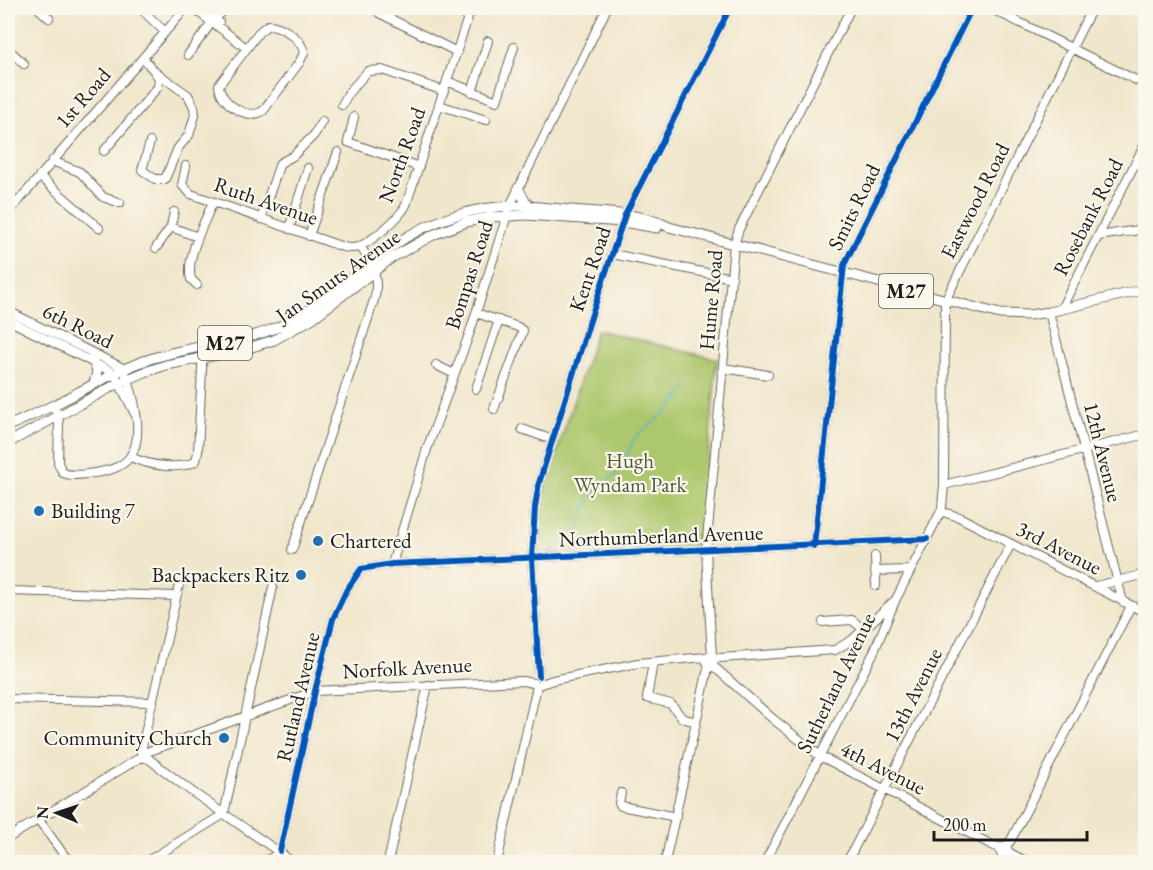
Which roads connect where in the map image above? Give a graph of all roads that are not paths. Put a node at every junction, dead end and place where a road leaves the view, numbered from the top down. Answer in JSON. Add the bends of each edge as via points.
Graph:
{"nodes":[{"id":1,"x":38,"y":8,"type":"edge"},
{"id":2,"x":140,"y":8,"type":"edge"},
{"id":3,"x":186,"y":8,"type":"edge"},
{"id":4,"x":193,"y":8,"type":"edge"},
{"id":5,"x":205,"y":8,"type":"edge"},
{"id":6,"x":226,"y":8,"type":"edge"},
{"id":7,"x":471,"y":8,"type":"edge"},
{"id":8,"x":608,"y":8,"type":"edge"},
{"id":9,"x":730,"y":8,"type":"edge"},
{"id":10,"x":851,"y":8,"type":"edge"},
{"id":11,"x":972,"y":8,"type":"edge"},
{"id":12,"x":990,"y":8,"type":"edge"},
{"id":13,"x":1092,"y":8,"type":"edge"},
{"id":14,"x":379,"y":13,"type":"dead end"},
{"id":15,"x":49,"y":18,"type":"dead end"},
{"id":16,"x":216,"y":22,"type":"junction"},
{"id":17,"x":165,"y":32,"type":"junction"},
{"id":18,"x":488,"y":41,"type":"dead end"},
{"id":19,"x":514,"y":47,"type":"dead end"},
{"id":20,"x":246,"y":48,"type":"junction"},
{"id":21,"x":8,"y":49,"type":"edge"},
{"id":22,"x":1072,"y":49,"type":"junction"},
{"id":23,"x":457,"y":52,"type":"junction"},
{"id":24,"x":188,"y":56,"type":"dead end"},
{"id":25,"x":143,"y":58,"type":"junction"},
{"id":26,"x":24,"y":64,"type":"dead end"},
{"id":27,"x":154,"y":71,"type":"junction"},
{"id":28,"x":447,"y":81,"type":"junction"},
{"id":29,"x":1146,"y":85,"type":"edge"},
{"id":30,"x":444,"y":91,"type":"junction"},
{"id":31,"x":472,"y":92,"type":"junction"},
{"id":32,"x":342,"y":105,"type":"dead end"},
{"id":33,"x":439,"y":105,"type":"junction"},
{"id":34,"x":354,"y":117,"type":"dead end"},
{"id":35,"x":486,"y":120,"type":"dead end"},
{"id":36,"x":322,"y":121,"type":"dead end"},
{"id":37,"x":150,"y":142,"type":"dead end"},
{"id":38,"x":1146,"y":142,"type":"edge"},
{"id":39,"x":104,"y":151,"type":"dead end"},
{"id":40,"x":338,"y":152,"type":"dead end"},
{"id":41,"x":52,"y":161,"type":"junction"},
{"id":42,"x":186,"y":166,"type":"dead end"},
{"id":43,"x":419,"y":167,"type":"junction"},
{"id":44,"x":308,"y":168,"type":"dead end"},
{"id":45,"x":39,"y":176,"type":"junction"},
{"id":46,"x":518,"y":188,"type":"junction"},
{"id":47,"x":213,"y":202,"type":"junction"},
{"id":48,"x":120,"y":203,"type":"dead end"},
{"id":49,"x":531,"y":207,"type":"junction"},
{"id":50,"x":509,"y":211,"type":"junction"},
{"id":51,"x":174,"y":212,"type":"dead end"},
{"id":52,"x":8,"y":213,"type":"edge"},
{"id":53,"x":624,"y":218,"type":"junction"},
{"id":54,"x":261,"y":219,"type":"junction"},
{"id":55,"x":171,"y":227,"type":"junction"},
{"id":56,"x":99,"y":228,"type":"dead end"},
{"id":57,"x":289,"y":229,"type":"junction"},
{"id":58,"x":1146,"y":229,"type":"edge"},
{"id":59,"x":309,"y":236,"type":"junction"},
{"id":60,"x":1098,"y":236,"type":"junction"},
{"id":61,"x":198,"y":237,"type":"junction"},
{"id":62,"x":734,"y":245,"type":"junction"},
{"id":63,"x":360,"y":246,"type":"junction"},
{"id":64,"x":156,"y":248,"type":"dead end"},
{"id":65,"x":612,"y":254,"type":"junction"},
{"id":66,"x":373,"y":266,"type":"junction"},
{"id":67,"x":842,"y":274,"type":"junction"},
{"id":68,"x":732,"y":278,"type":"junction"},
{"id":69,"x":360,"y":281,"type":"junction"},
{"id":70,"x":197,"y":285,"type":"dead end"},
{"id":71,"x":1146,"y":289,"type":"edge"},
{"id":72,"x":375,"y":297,"type":"junction"},
{"id":73,"x":945,"y":301,"type":"junction"},
{"id":74,"x":1061,"y":309,"type":"junction"},
{"id":75,"x":8,"y":311,"type":"edge"},
{"id":76,"x":1049,"y":312,"type":"junction"},
{"id":77,"x":476,"y":313,"type":"junction"},
{"id":78,"x":8,"y":320,"type":"edge"},
{"id":79,"x":499,"y":320,"type":"junction"},
{"id":80,"x":203,"y":352,"type":"junction"},
{"id":81,"x":93,"y":361,"type":"junction"},
{"id":82,"x":436,"y":365,"type":"dead end"},
{"id":83,"x":123,"y":368,"type":"junction"},
{"id":84,"x":723,"y":368,"type":"junction"},
{"id":85,"x":454,"y":374,"type":"junction"},
{"id":86,"x":768,"y":375,"type":"dead end"},
{"id":87,"x":120,"y":379,"type":"junction"},
{"id":88,"x":94,"y":384,"type":"junction"},
{"id":89,"x":476,"y":389,"type":"dead end"},
{"id":90,"x":76,"y":394,"type":"junction"},
{"id":91,"x":54,"y":405,"type":"junction"},
{"id":92,"x":494,"y":409,"type":"dead end"},
{"id":93,"x":58,"y":416,"type":"junction"},
{"id":94,"x":8,"y":426,"type":"edge"},
{"id":95,"x":522,"y":429,"type":"dead end"},
{"id":96,"x":1146,"y":434,"type":"edge"},
{"id":97,"x":553,"y":440,"type":"junction"},
{"id":98,"x":8,"y":441,"type":"edge"},
{"id":99,"x":1084,"y":449,"type":"junction"},
{"id":100,"x":130,"y":457,"type":"junction"},
{"id":101,"x":944,"y":485,"type":"junction"},
{"id":102,"x":945,"y":512,"type":"junction"},
{"id":103,"x":927,"y":539,"type":"junction"},
{"id":104,"x":1011,"y":544,"type":"junction"},
{"id":105,"x":814,"y":546,"type":"junction"},
{"id":106,"x":292,"y":550,"type":"dead end"},
{"id":107,"x":706,"y":550,"type":"junction"},
{"id":108,"x":874,"y":556,"type":"dead end"},
{"id":109,"x":532,"y":558,"type":"junction"},
{"id":110,"x":392,"y":564,"type":"junction"},
{"id":111,"x":361,"y":569,"type":"joint"},
{"id":112,"x":910,"y":570,"type":"junction"},
{"id":113,"x":875,"y":571,"type":"junction"},
{"id":114,"x":1146,"y":574,"type":"edge"},
{"id":115,"x":1119,"y":580,"type":"junction"},
{"id":116,"x":180,"y":581,"type":"dead end"},
{"id":117,"x":876,"y":586,"type":"dead end"},
{"id":118,"x":1096,"y":586,"type":"junction"},
{"id":119,"x":273,"y":587,"type":"dead end"},
{"id":120,"x":8,"y":591,"type":"edge"},
{"id":121,"x":176,"y":597,"type":"junction"},
{"id":122,"x":894,"y":601,"type":"junction"},
{"id":123,"x":1127,"y":604,"type":"junction"},
{"id":124,"x":1146,"y":613,"type":"edge"},
{"id":125,"x":823,"y":622,"type":"dead end"},
{"id":126,"x":863,"y":629,"type":"junction"},
{"id":127,"x":709,"y":661,"type":"junction"},
{"id":128,"x":653,"y":662,"type":"junction"},
{"id":129,"x":537,"y":681,"type":"junction"},
{"id":130,"x":428,"y":685,"type":"junction"},
{"id":131,"x":315,"y":691,"type":"junction"},
{"id":132,"x":8,"y":699,"type":"edge"},
{"id":133,"x":153,"y":702,"type":"junction"},
{"id":134,"x":246,"y":715,"type":"junction"},
{"id":135,"x":696,"y":722,"type":"junction"},
{"id":136,"x":144,"y":754,"type":"junction"},
{"id":137,"x":820,"y":756,"type":"junction"},
{"id":138,"x":885,"y":789,"type":"junction"},
{"id":139,"x":621,"y":793,"type":"dead end"},
{"id":140,"x":224,"y":814,"type":"junction"},
{"id":141,"x":675,"y":817,"type":"junction"},
{"id":142,"x":38,"y":819,"type":"junction"},
{"id":143,"x":8,"y":838,"type":"edge"},
{"id":144,"x":1004,"y":851,"type":"junction"},
{"id":145,"x":275,"y":853,"type":"edge"},
{"id":146,"x":290,"y":861,"type":"edge"},
{"id":147,"x":69,"y":862,"type":"edge"},
{"id":148,"x":146,"y":862,"type":"edge"},
{"id":149,"x":388,"y":862,"type":"edge"},
{"id":150,"x":497,"y":862,"type":"edge"},
{"id":151,"x":665,"y":862,"type":"edge"},
{"id":152,"x":765,"y":862,"type":"edge"},
{"id":153,"x":847,"y":862,"type":"edge"},
{"id":154,"x":999,"y":862,"type":"edge"},
{"id":155,"x":1027,"y":862,"type":"edge"}],
"edges":[{"from":1,"to":15,"type":"street"},
{"from":2,"to":17,"type":"street"},
{"from":3,"to":17,"type":"street","name":"1st Road"},
{"from":4,"to":16,"type":"street"},
{"from":5,"to":16,"type":"street"},
{"from":6,"to":16,"type":"street"},
{"from":7,"to":23,"type":"street","name":"North Road"},
{"from":8,"to":46,"type":"street","name":"Bompas Road"},
{"from":9,"to":53,"type":"street","name":"Kent Road"},
{"from":10,"to":62,"type":"street","name":"Hume Road"},
{"from":11,"to":67,"type":"street","name":"Smits Road"},
{"from":12,"to":22,"type":"street"},
{"from":13,"to":22,"type":"street","name":"Eastwood Road"},
{"from":14,"to":23,"type":"street"},
{"from":16,"to":20,"type":"street"},
{"from":16,"to":24,"type":"street"},
{"from":17,"to":25,"type":"street","name":"1st Road"},
{"from":18,"to":31,"type":"street"},
{"from":19,"to":31,"type":"street","via":[[497,101]]},
{"from":20,"to":20,"type":"street","via":[[220,82],[219,90],[240,111],[258,114],[303,58],[304,48],[273,25],[262,29]]},
{"from":21,"to":26,"type":"street"},
{"from":22,"to":29,"type":"street"},
{"from":22,"to":73,"type":"street","name":"Eastwood Road"},
{"from":23,"to":28,"type":"street","name":"North Road"},
{"from":25,"to":27,"type":"street"},
{"from":25,"to":41,"type":"street","name":"1st Road"},
{"from":27,"to":37,"type":"street","via":[[188,95],[195,111],[189,135],[178,148],[165,179],[151,177],[142,170]]},
{"from":27,"to":39,"type":"street","via":[[158,87]]},
{"from":28,"to":30,"type":"street","name":"North Road"},
{"from":28,"to":31,"type":"street"},
{"from":30,"to":32,"type":"street","via":[[382,70],[368,71]]},
{"from":30,"to":33,"type":"street","name":"North Road"},
{"from":33,"to":35,"type":"street"},
{"from":33,"to":43,"type":"street","name":"North Road"},
{"from":34,"to":43,"type":"street","via":[[348,142]]},
{"from":36,"to":54,"type":"street","via":[[291,158],[280,163]]},
{"from":38,"to":60,"type":"street","name":"Rosebank Road"},
{"from":40,"to":59,"type":"street"},
{"from":41,"to":45,"type":"street","name":"1st Road"},
{"from":41,"to":48,"type":"street","via":[[80,172],[103,197]]},
{"from":42,"to":47,"type":"street","name":"Ruth Avenue","via":[[184,188]]},
{"from":43,"to":63,"type":"street","name":"North Road","via":[[403,212]]},
{"from":44,"to":57,"type":"street"},
{"from":45,"to":52,"type":"street","name":"1st Road"},
{"from":45,"to":56,"type":"street"},
{"from":46,"to":49,"type":"main road"},
{"from":46,"to":50,"type":"street","name":"Bompas Road"},
{"from":47,"to":54,"type":"street","name":"Ruth Avenue"},
{"from":47,"to":61,"type":"street"},
{"from":49,"to":50,"type":"main road","name":"Jan Smuts Avenue","number":"M27"},
{"from":49,"to":53,"type":"main road","name":"Jan Smuts Avenue","number":"M27"},
{"from":50,"to":53,"type":"main road","name":"Jan Smuts Avenue","number":"M27"},
{"from":50,"to":66,"type":"main road","name":"Jan Smuts Avenue","number":"M27","via":[[435,234]]},
{"from":50,"to":77,"type":"street","name":"Bompas Road"},
{"from":51,"to":55,"type":"street"},
{"from":53,"to":62,"type":"main road","name":"Jan Smuts Avenue","number":"M27"},
{"from":53,"to":65,"type":"street","name":"Kent Road"},
{"from":54,"to":57,"type":"street","name":"Ruth Avenue"},
{"from":55,"to":61,"type":"street"},
{"from":55,"to":64,"type":"street"},
{"from":57,"to":59,"type":"street","name":"Ruth Avenue"},
{"from":58,"to":60,"type":"street"},
{"from":59,"to":63,"type":"street","name":"Ruth Avenue","via":[[348,248]]},
{"from":60,"to":74,"type":"street","name":"Rosebank Road"},
{"from":61,"to":70,"type":"street","via":[[190,272]]},
{"from":62,"to":67,"type":"main road","name":"Jan Smuts Avenue","number":"M27"},
{"from":62,"to":68,"type":"street","name":"Hume Road"},
{"from":63,"to":66,"type":"street"},
{"from":65,"to":68,"type":"street"},
{"from":65,"to":97,"type":"street","name":"Kent Road"},
{"from":66,"to":69,"type":"main road","name":"Jan Smuts Avenue","number":"M27"},
{"from":66,"to":72,"type":"street"},
{"from":66,"to":80,"type":"main road","name":"Jan Smuts Avenue","number":"M27","via":[[284,324]]},
{"from":67,"to":73,"type":"main road","name":"Jan Smuts Avenue","number":"M27"},
{"from":67,"to":105,"type":"street","name":"Smits Road"},
{"from":68,"to":84,"type":"street","name":"Hume Road"},
{"from":69,"to":72,"type":"street","via":[[371,284]]},
{"from":69,"to":80,"type":"main road","name":"Jan Smuts Avenue","number":"M27","via":[[313,318],[274,340],[242,350]]},
{"from":71,"to":74,"type":"main road","name":"Jan Smuts Avenue","number":"M27"},
{"from":72,"to":106,"type":"street"},
{"from":73,"to":76,"type":"main road","name":"Jan Smuts Avenue","number":"M27","via":[[1000,314]]},
{"from":73,"to":101,"type":"street","name":"Eastwood Road"},
{"from":74,"to":76,"type":"main road","name":"Jan Smuts Avenue","number":"M27"},
{"from":75,"to":83,"type":"street","name":"6th Road"},
{"from":76,"to":99,"type":"street","name":"12th Avenue"},
{"from":77,"to":79,"type":"street"},
{"from":77,"to":85,"type":"street","name":"Bompas Road"},
{"from":78,"to":81,"type":"street","name":"6th Road"},
{"from":79,"to":89,"type":"street"},
{"from":79,"to":92,"type":"street","via":[[523,333]]},
{"from":80,"to":83,"type":"main road","name":"Jan Smuts Avenue","number":"M27","via":[[165,354]]},
{"from":80,"to":87,"type":"main road","name":"Jan Smuts Avenue","number":"M27"},
{"from":80,"to":100,"type":"street","via":[[196,461],[175,466]]},
{"from":81,"to":87,"type":"street","name":"6th Road"},
{"from":81,"to":88,"type":"main road","via":[[97,370]]},
{"from":82,"to":85,"type":"street"},
{"from":83,"to":87,"type":"main road","name":"Jan Smuts Avenue","number":"M27"},
{"from":84,"to":86,"type":"street"},
{"from":84,"to":107,"type":"street","name":"Hume Road"},
{"from":85,"to":110,"type":"street","name":"Bompas Road"},
{"from":87,"to":88,"type":"main road","name":"Jan Smuts Avenue","number":"M27"},
{"from":87,"to":90,"type":"main road"},
{"from":87,"to":93,"type":"main road","name":"Jan Smuts Avenue","number":"M27"},
{"from":87,"to":100,"type":"street","via":[[136,407],[135,441]]},
{"from":88,"to":90,"type":"main road","name":"Jan Smuts Avenue","number":"M27"},
{"from":90,"to":91,"type":"main road","name":"Jan Smuts Avenue","number":"M27"},
{"from":91,"to":93,"type":"street"},
{"from":91,"to":94,"type":"main road","name":"Jan Smuts Avenue","number":"M27"},
{"from":93,"to":98,"type":"main road","name":"Jan Smuts Avenue","number":"M27"},
{"from":93,"to":100,"type":"street","via":[[58,463],[65,474],[106,471]]},
{"from":95,"to":97,"type":"street"},
{"from":96,"to":99,"type":"street"},
{"from":97,"to":109,"type":"street","name":"Kent Road","via":[[537,495]]},
{"from":99,"to":101,"type":"street"},
{"from":99,"to":115,"type":"street","name":"12th Avenue"},
{"from":101,"to":102,"type":"street","name":"Eastwood Road"},
{"from":102,"to":103,"type":"street","name":"Sutherland Avenue"},
{"from":102,"to":104,"type":"street","name":"3rd Avenue"},
{"from":103,"to":105,"type":"street","name":"Northumberland Avenue"},
{"from":103,"to":112,"type":"street","name":"Sutherland Avenue"},
{"from":104,"to":118,"type":"street","name":"3rd Avenue"},
{"from":104,"to":138,"type":"street","name":"13th Avenue"},
{"from":105,"to":107,"type":"street","name":"Northumberland Avenue"},
{"from":107,"to":109,"type":"street","name":"Northumberland Avenue"},
{"from":107,"to":127,"type":"street","name":"Hume Road"},
{"from":108,"to":113,"type":"street"},
{"from":109,"to":110,"type":"street","name":"Northumberland Avenue"},
{"from":109,"to":129,"type":"street","name":"Kent Road"},
{"from":110,"to":111,"type":"street","name":"Northumberland Avenue"},
{"from":111,"to":131,"type":"street","name":"Rutland Avenue","via":[[333,619]]},
{"from":112,"to":113,"type":"street"},
{"from":112,"to":122,"type":"street","name":"Sutherland Avenue"},
{"from":113,"to":117,"type":"street"},
{"from":114,"to":115,"type":"street"},
{"from":115,"to":118,"type":"street"},
{"from":115,"to":123,"type":"street","name":"12th Avenue"},
{"from":116,"to":121,"type":"street"},
{"from":118,"to":123,"type":"street","name":"3rd Avenue"},
{"from":119,"to":134,"type":"street"},
{"from":120,"to":121,"type":"street"},
{"from":121,"to":133,"type":"street"},
{"from":122,"to":126,"type":"street","name":"Norfolk Avenue"},
{"from":122,"to":137,"type":"street","name":"Sutherland Avenue","via":[[876,648]]},
{"from":123,"to":124,"type":"street","name":"3rd Avenue"},
{"from":123,"to":144,"type":"street"},
{"from":125,"to":126,"type":"street","via":[[852,620]]},
{"from":126,"to":127,"type":"street","name":"Norfolk Avenue","via":[[831,651]]},
{"from":127,"to":128,"type":"street","name":"Norfolk Avenue"},
{"from":127,"to":135,"type":"street"},
{"from":127,"to":137,"type":"street","name":"4th Avenue"},
{"from":128,"to":129,"type":"street","name":"Norfolk Avenue"},
{"from":128,"to":135,"type":"street","via":[[647,698],[671,704],[680,716]]},
{"from":129,"to":130,"type":"street","name":"Norfolk Avenue"},
{"from":129,"to":150,"type":"street"},
{"from":130,"to":131,"type":"street","name":"Norfolk Avenue"},
{"from":130,"to":149,"type":"street"},
{"from":131,"to":134,"type":"street","name":"Norfolk Avenue"},
{"from":131,"to":145,"type":"street","name":"Rutland Avenue","via":[[283,839]]},
{"from":132,"to":133,"type":"street"},
{"from":133,"to":136,"type":"street"},
{"from":134,"to":136,"type":"street","name":"Norfolk Avenue"},
{"from":134,"to":140,"type":"street"},
{"from":135,"to":141,"type":"street"},
{"from":136,"to":140,"type":"street"},
{"from":136,"to":142,"type":"street","name":"Norfolk Avenue"},
{"from":137,"to":138,"type":"street","name":"4th Avenue"},
{"from":137,"to":152,"type":"street","name":"Sutherland Avenue"},
{"from":138,"to":144,"type":"street","name":"4th Avenue"},
{"from":138,"to":153,"type":"street","name":"13th Avenue"},
{"from":139,"to":141,"type":"street","via":[[621,806]]},
{"from":140,"to":145,"type":"street"},
{"from":140,"to":148,"type":"street"},
{"from":141,"to":151,"type":"street"},
{"from":142,"to":143,"type":"street","name":"Norfolk Avenue"},
{"from":142,"to":147,"type":"street"},
{"from":144,"to":154,"type":"street"},
{"from":144,"to":155,"type":"street","name":"4th Avenue"},
{"from":145,"to":146,"type":"street"}]}
